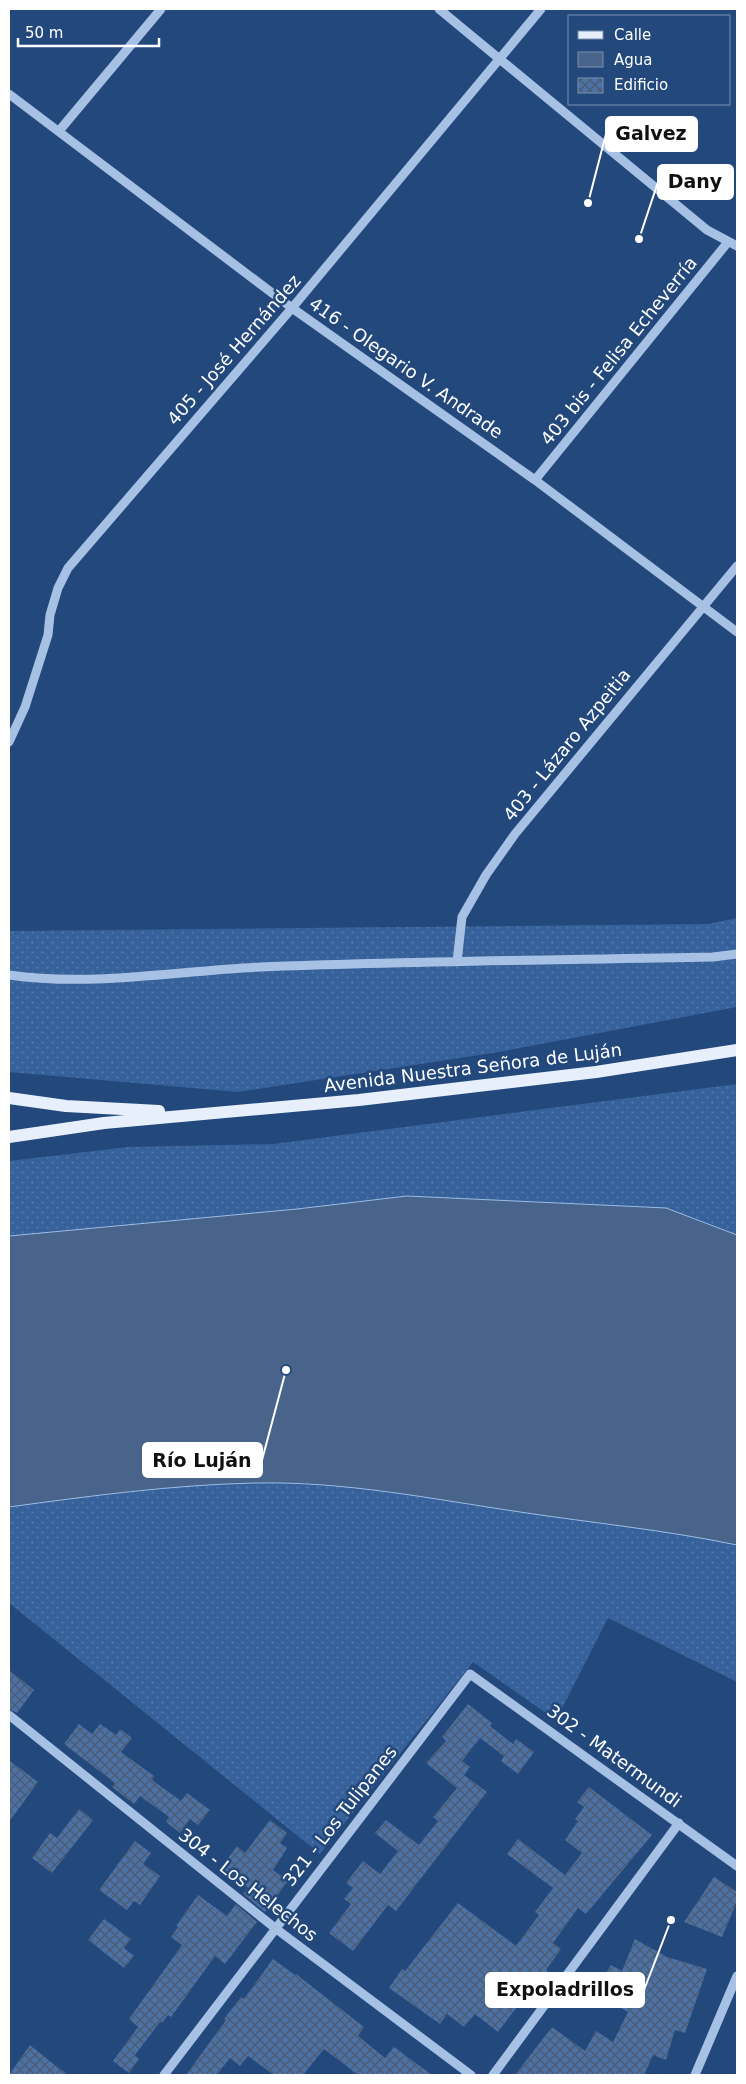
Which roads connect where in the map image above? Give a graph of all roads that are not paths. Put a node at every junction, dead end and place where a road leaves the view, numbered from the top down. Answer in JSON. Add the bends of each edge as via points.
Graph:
{"nodes":[{"id":1,"x":161,"y":9,"type":"edge"},
{"id":2,"x":439,"y":9,"type":"edge"},
{"id":3,"x":541,"y":9,"type":"edge"},
{"id":4,"x":499,"y":60,"type":"junction"},
{"id":5,"x":9,"y":94,"type":"edge"},
{"id":6,"x":59,"y":131,"type":"junction"},
{"id":7,"x":728,"y":242,"type":"junction"},
{"id":8,"x":737,"y":246,"type":"edge"},
{"id":9,"x":292,"y":308,"type":"junction"},
{"id":10,"x":535,"y":480,"type":"junction"},
{"id":11,"x":737,"y":566,"type":"edge"},
{"id":12,"x":703,"y":605,"type":"junction"},
{"id":13,"x":737,"y":632,"type":"edge"},
{"id":14,"x":9,"y":742,"type":"edge"},
{"id":15,"x":737,"y":954,"type":"edge"},
{"id":16,"x":457,"y":962,"type":"junction"},
{"id":17,"x":9,"y":975,"type":"edge"},
{"id":18,"x":737,"y":1050,"type":"edge"},
{"id":19,"x":9,"y":1098,"type":"edge"},
{"id":20,"x":212,"y":1113,"type":"junction"},
{"id":21,"x":9,"y":1136,"type":"edge"},
{"id":22,"x":470,"y":1674,"type":"joint"},
{"id":23,"x":9,"y":1715,"type":"edge"},
{"id":24,"x":679,"y":1823,"type":"junction"},
{"id":25,"x":737,"y":1866,"type":"edge"},
{"id":26,"x":275,"y":1928,"type":"junction"},
{"id":27,"x":737,"y":1976,"type":"edge"},
{"id":28,"x":164,"y":2075,"type":"edge"},
{"id":29,"x":471,"y":2075,"type":"edge"},
{"id":30,"x":493,"y":2075,"type":"edge"},
{"id":31,"x":695,"y":2075,"type":"edge"}],
"edges":[{"from":1,"to":6,"type":"street"},
{"from":2,"to":4,"type":"street"},
{"from":3,"to":4,"type":"street","name":"405 - José Hernández"},
{"from":4,"to":7,"type":"street","via":[[707,230]]},
{"from":4,"to":9,"type":"street","name":"405 - José Hernández"},
{"from":5,"to":6,"type":"street","name":"416 - Olegario V. Andrade"},
{"from":6,"to":9,"type":"street","name":"416 - Olegario V. Andrade"},
{"from":7,"to":8,"type":"street"},
{"from":7,"to":10,"type":"street","name":"403 bis - Felisa Echeverría"},
{"from":9,"to":10,"type":"street","name":"416 - Olegario V. Andrade"},
{"from":9,"to":14,"type":"street","name":"405 - José Hernández","via":[[68,568],[53,606],[48,635],[25,707]]},
{"from":10,"to":12,"type":"street","name":"416 - Olegario V. Andrade"},
{"from":11,"to":12,"type":"street","name":"403 - Lázaro Azpeitia"},
{"from":12,"to":13,"type":"street","name":"416 - Olegario V. Andrade"},
{"from":12,"to":16,"type":"street","name":"403 - Lázaro Azpeitia","via":[[515,834],[486,876],[462,917]]},
{"from":15,"to":16,"type":"street"},
{"from":16,"to":17,"type":"street","via":[[261,967],[115,980],[55,981]]},
{"from":18,"to":20,"type":"main road","name":"Avenida Nuestra Señora de Luján","via":[[576,1075]]},
{"from":19,"to":20,"type":"main road","name":"Avenida Nuestra Señora de Luján","via":[[110,1110]]},
{"from":20,"to":21,"type":"main road","name":"Avenida Nuestra Señora de Luján"},
{"from":22,"to":24,"type":"street","name":"302 - Matermundi"},
{"from":22,"to":26,"type":"street","name":"321 - Los Tulipanes"},
{"from":23,"to":26,"type":"street","name":"304 - Los Helechos"},
{"from":24,"to":25,"type":"street","name":"302 - Matermundi"},
{"from":24,"to":30,"type":"street"},
{"from":26,"to":28,"type":"street","name":"321 - Los Tulipanes"},
{"from":26,"to":29,"type":"street","name":"304 - Los Helechos"},
{"from":27,"to":31,"type":"street"}]}
